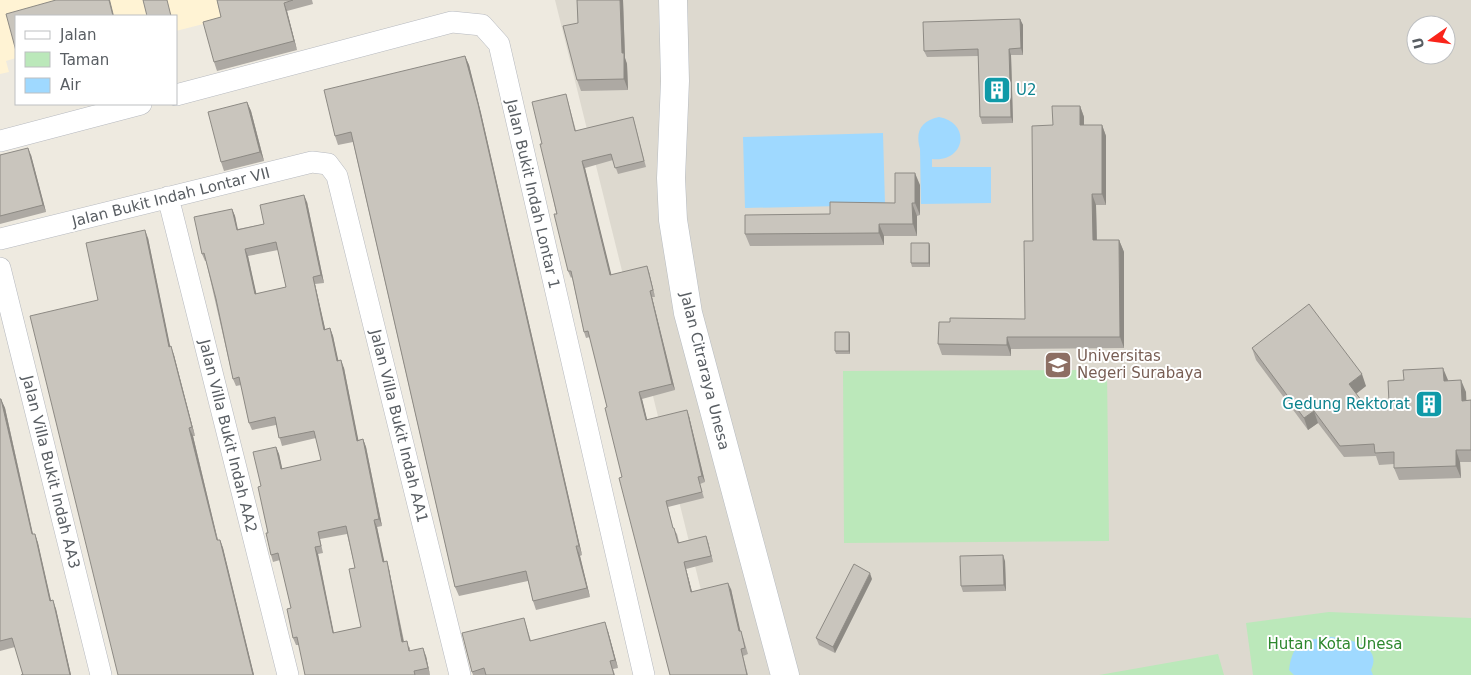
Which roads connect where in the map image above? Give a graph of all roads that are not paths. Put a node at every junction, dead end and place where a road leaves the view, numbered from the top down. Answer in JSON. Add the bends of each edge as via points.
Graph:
{"nodes":[{"id":1,"x":673,"y":0,"type":"edge"},
{"id":2,"x":178,"y":93,"type":"edge"},
{"id":3,"x":137,"y":105,"type":"edge"},
{"id":4,"x":0,"y":141,"type":"edge"},
{"id":5,"x":337,"y":176,"type":"joint"},
{"id":6,"x":168,"y":197,"type":"junction"},
{"id":7,"x":0,"y":239,"type":"edge"},
{"id":8,"x":0,"y":268,"type":"edge"},
{"id":9,"x":101,"y":675,"type":"edge"},
{"id":10,"x":288,"y":675,"type":"edge"},
{"id":11,"x":460,"y":675,"type":"edge"},
{"id":12,"x":644,"y":675,"type":"edge"},
{"id":13,"x":785,"y":675,"type":"edge"}],
"edges":[{"from":1,"to":13,"type":"main road","name":"Jalan Citraraya Unesa","via":[[673,220],[688,313]]},
{"from":2,"to":12,"type":"street","name":"Jalan Bukit Indah Lontar 1","via":[[452,22],[482,25],[499,44]]},
{"from":3,"to":4,"type":"street"},
{"from":5,"to":6,"type":"street","name":"Jalan Bukit Indah Lontar VII","via":[[328,164],[312,162]]},
{"from":5,"to":11,"type":"street","name":"Jalan Villa Bukit Indah AA1"},
{"from":6,"to":7,"type":"street","name":"Jalan Bukit Indah Lontar VII"},
{"from":6,"to":10,"type":"street","name":"Jalan Villa Bukit Indah AA2"},
{"from":8,"to":9,"type":"street","name":"Jalan Villa Bukit Indah AA3"}]}
